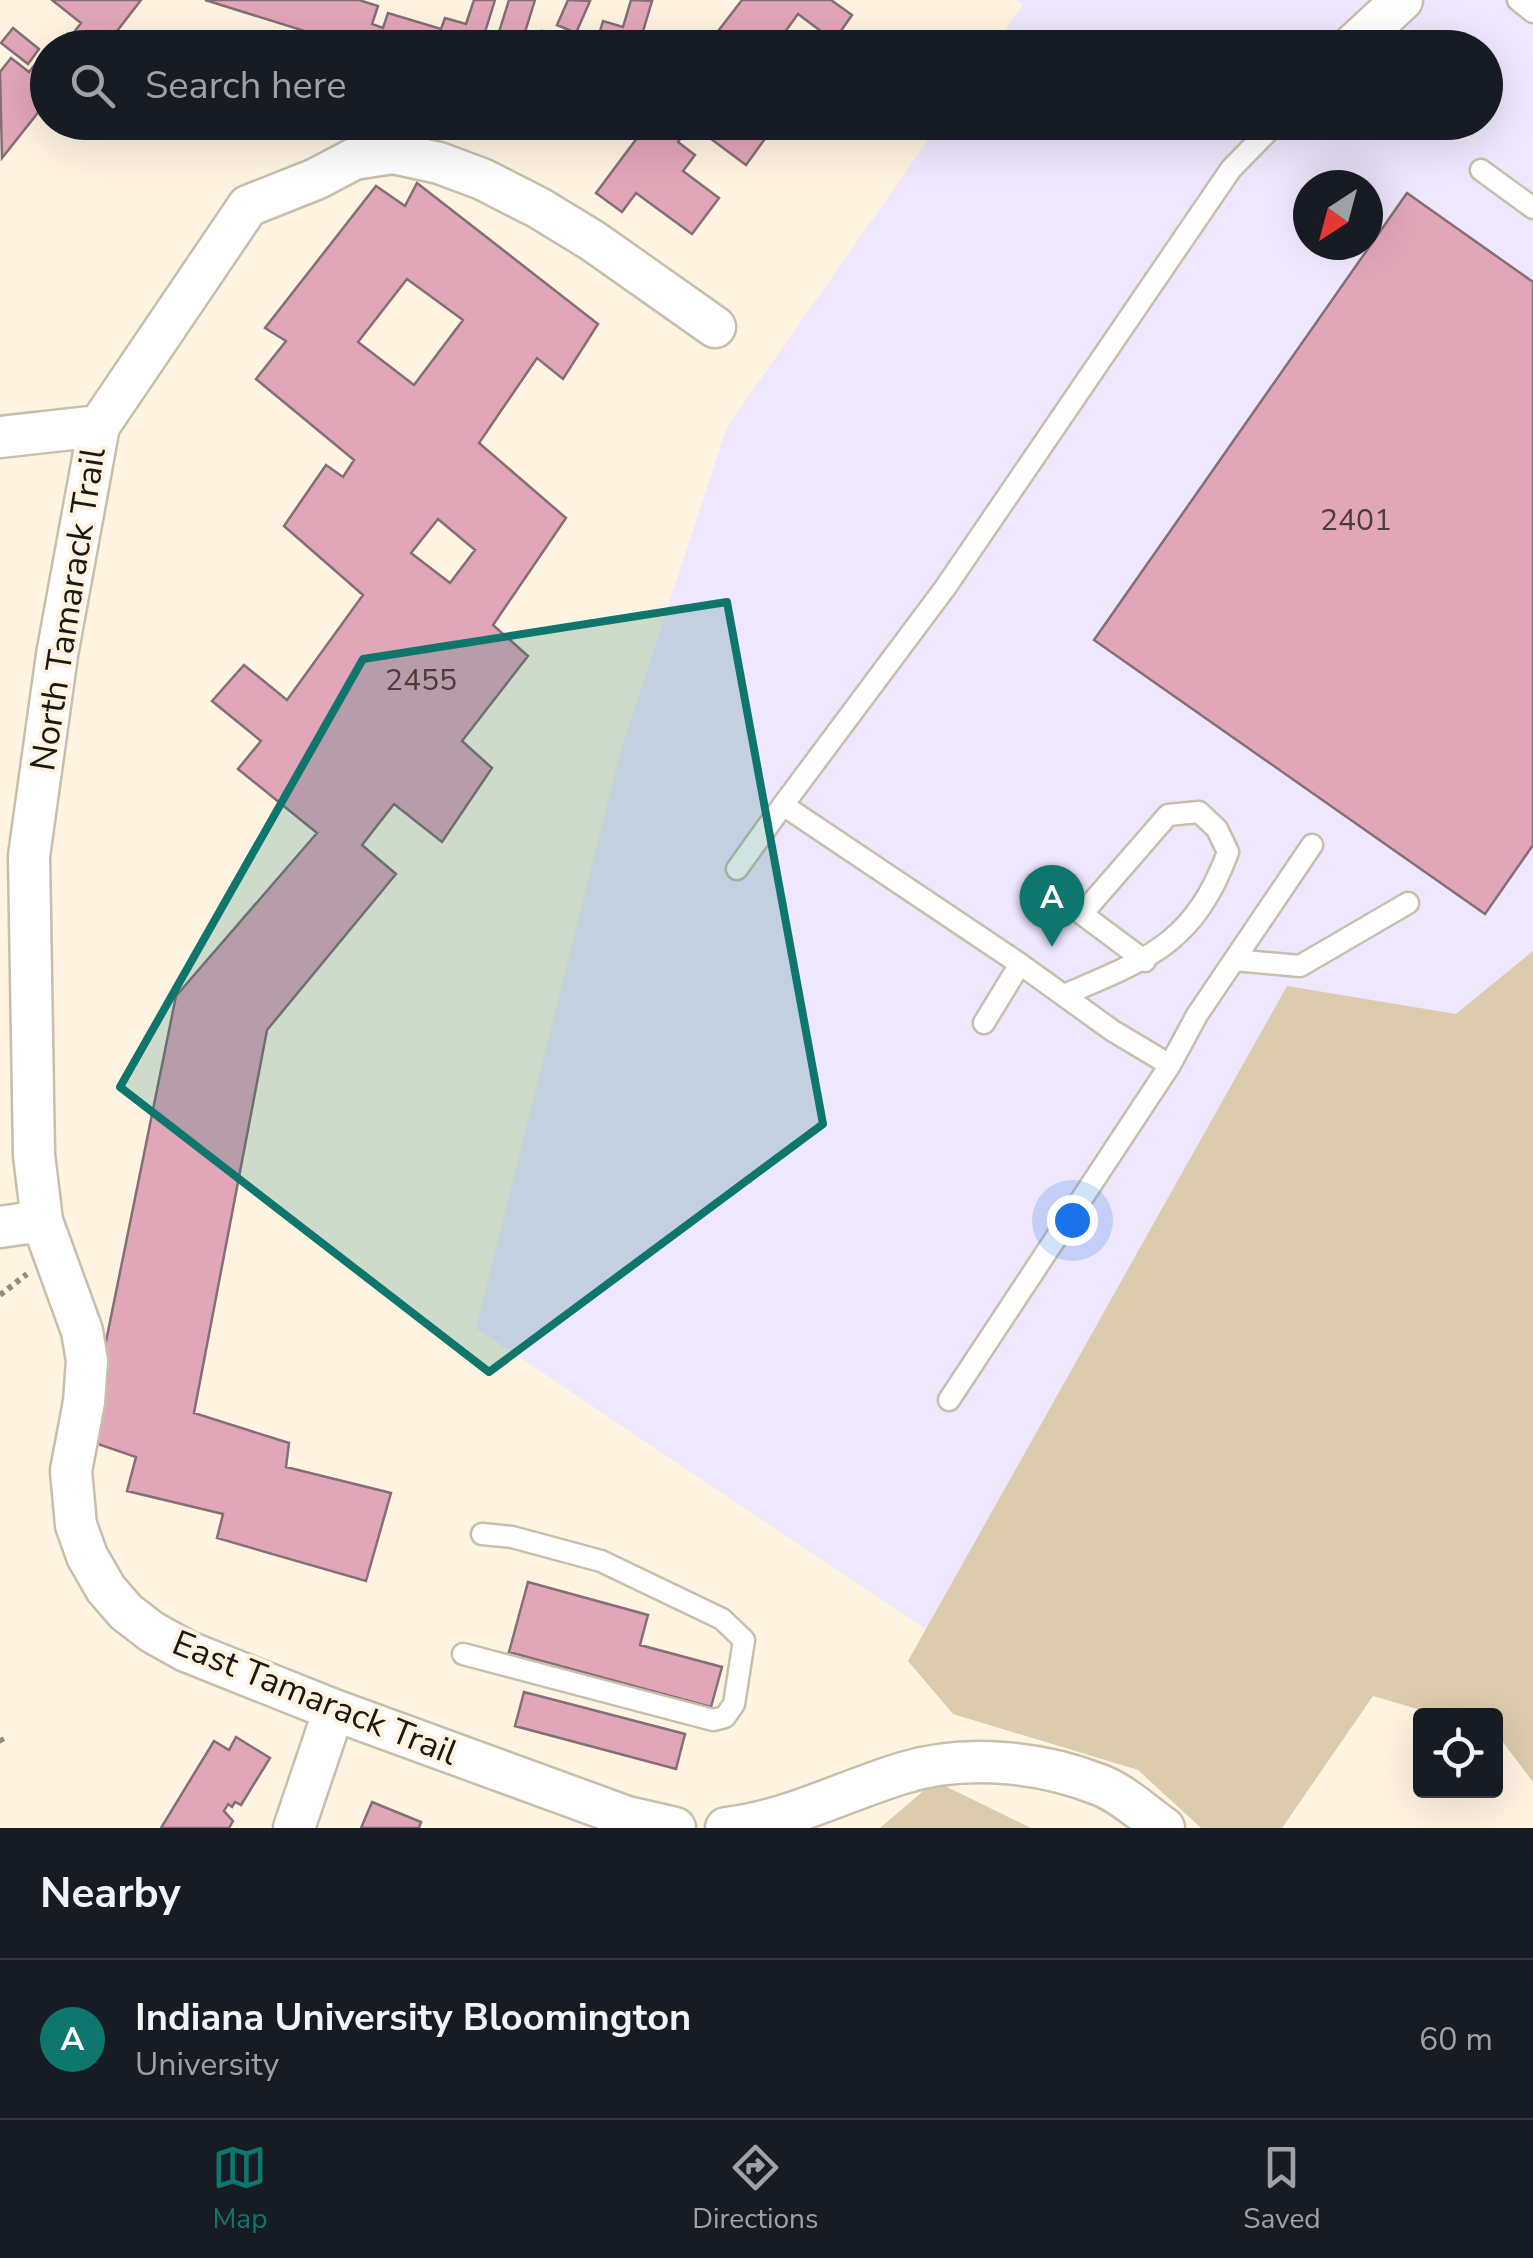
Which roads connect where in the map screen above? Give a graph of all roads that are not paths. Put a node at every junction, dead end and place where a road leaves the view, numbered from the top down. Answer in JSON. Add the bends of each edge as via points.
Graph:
{"nodes":[{"id":1,"x":1402,"y":0,"type":"edge"},
{"id":2,"x":1518,"y":0,"type":"edge"},
{"id":3,"x":1533,"y":12,"type":"edge"},
{"id":4,"x":1370,"y":30,"type":"edge"},
{"id":5,"x":1259,"y":140,"type":"edge"},
{"id":6,"x":1481,"y":170,"type":"dead end"},
{"id":7,"x":1533,"y":208,"type":"edge"},
{"id":8,"x":715,"y":327,"type":"dead end"},
{"id":9,"x":98,"y":426,"type":"junction"},
{"id":10,"x":0,"y":438,"type":"edge"},
{"id":11,"x":783,"y":804,"type":"junction"},
{"id":12,"x":1312,"y":845,"type":"dead end"},
{"id":13,"x":737,"y":868,"type":"dead end"},
{"id":14,"x":1408,"y":902,"type":"dead end"},
{"id":15,"x":1145,"y":960,"type":"junction"},
{"id":16,"x":1234,"y":960,"type":"junction"},
{"id":17,"x":1020,"y":964,"type":"junction"},
{"id":18,"x":1064,"y":995,"type":"junction"},
{"id":19,"x":984,"y":1022,"type":"dead end"},
{"id":20,"x":1170,"y":1065,"type":"junction"},
{"id":21,"x":42,"y":1221,"type":"junction"},
{"id":22,"x":0,"y":1228,"type":"edge"},
{"id":23,"x":949,"y":1400,"type":"dead end"},
{"id":24,"x":482,"y":1534,"type":"dead end"},
{"id":25,"x":463,"y":1654,"type":"dead end"},
{"id":26,"x":334,"y":1710,"type":"junction"},
{"id":27,"x":294,"y":1828,"type":"edge"},
{"id":28,"x":675,"y":1828,"type":"edge"},
{"id":29,"x":726,"y":1828,"type":"edge"},
{"id":30,"x":1164,"y":1828,"type":"edge"}],
"edges":[{"from":1,"to":4,"type":"street"},
{"from":2,"to":3,"type":"lane"},
{"from":5,"to":11,"type":"lane","via":[[1231,169],[945,588]]},
{"from":6,"to":7,"type":"lane"},
{"from":8,"to":9,"type":"street","name":"North Tamarack Trail","via":[[593,241],[482,179],[394,153],[354,159],[248,206]]},
{"from":9,"to":10,"type":"street"},
{"from":9,"to":21,"type":"street","name":"North Tamarack Trail","via":[[30,856],[34,1154]]},
{"from":11,"to":13,"type":"lane"},
{"from":11,"to":17,"type":"lane"},
{"from":12,"to":16,"type":"lane"},
{"from":14,"to":16,"type":"lane","via":[[1300,966]]},
{"from":15,"to":15,"type":"lane","via":[[1178,936],[1228,852],[1200,812],[1168,815],[1082,914]]},
{"from":15,"to":18,"type":"lane"},
{"from":16,"to":20,"type":"lane"},
{"from":17,"to":18,"type":"lane"},
{"from":17,"to":19,"type":"lane"},
{"from":18,"to":20,"type":"lane"},
{"from":20,"to":23,"type":"lane"},
{"from":21,"to":22,"type":"street"},
{"from":21,"to":26,"type":"street","name":"East Tamarack Trail","via":[[82,1331],[87,1361],[72,1498],[87,1556],[106,1589],[126,1612],[186,1651]]},
{"from":24,"to":25,"type":"lane","via":[[601,1561],[722,1619],[744,1640],[734,1704],[725,1717],[712,1720]]},
{"from":26,"to":27,"type":"street"},
{"from":26,"to":28,"type":"street","name":"East Tamarack Trail","via":[[627,1817]]},
{"from":29,"to":30,"type":"street","via":[[773,1820],[906,1772],[988,1763],[1029,1766],[1103,1786]]}]}
